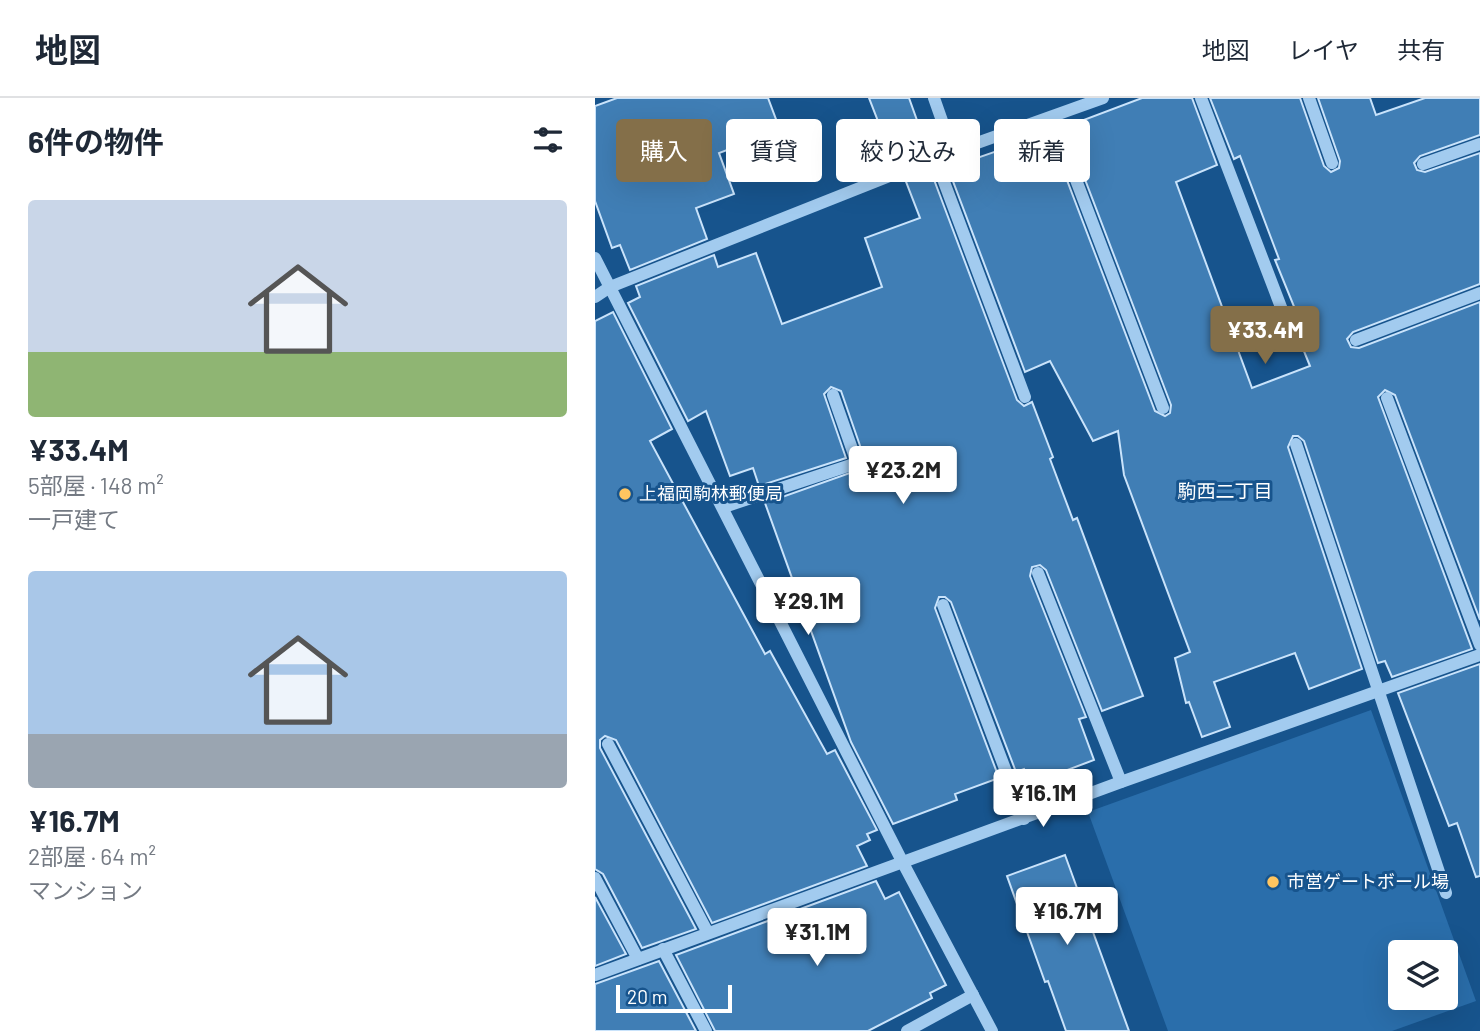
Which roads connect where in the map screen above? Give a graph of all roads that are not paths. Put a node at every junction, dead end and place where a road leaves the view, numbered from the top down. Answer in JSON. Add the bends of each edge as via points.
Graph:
{"nodes":[{"id":1,"x":934,"y":98,"type":"edge"},
{"id":2,"x":1201,"y":98,"type":"edge"},
{"id":3,"x":1309,"y":98,"type":"edge"},
{"id":4,"x":1097,"y":99,"type":"edge"},
{"id":5,"x":1052,"y":117,"type":"junction"},
{"id":6,"x":941,"y":119,"type":"edge"},
{"id":7,"x":980,"y":142,"type":"edge"},
{"id":8,"x":1480,"y":144,"type":"edge"},
{"id":9,"x":1332,"y":163,"type":"dead end"},
{"id":10,"x":1423,"y":164,"type":"dead end"},
{"id":11,"x":874,"y":182,"type":"edge"},
{"id":12,"x":944,"y":182,"type":"edge"},
{"id":13,"x":595,"y":258,"type":"edge"},
{"id":14,"x":610,"y":286,"type":"junction"},
{"id":15,"x":1480,"y":293,"type":"edge"},
{"id":16,"x":595,"y":297,"type":"edge"},
{"id":17,"x":1289,"y":328,"type":"dead end"},
{"id":18,"x":1356,"y":340,"type":"dead end"},
{"id":19,"x":833,"y":395,"type":"dead end"},
{"id":20,"x":1025,"y":397,"type":"dead end"},
{"id":21,"x":1387,"y":398,"type":"dead end"},
{"id":22,"x":1163,"y":408,"type":"dead end"},
{"id":23,"x":1296,"y":444,"type":"dead end"},
{"id":24,"x":724,"y":507,"type":"junction"},
{"id":25,"x":1038,"y":573,"type":"dead end"},
{"id":26,"x":943,"y":606,"type":"dead end"},
{"id":27,"x":1480,"y":645,"type":"edge"},
{"id":28,"x":1480,"y":655,"type":"edge"},
{"id":29,"x":1378,"y":691,"type":"junction"},
{"id":30,"x":608,"y":744,"type":"dead end"},
{"id":31,"x":1121,"y":782,"type":"junction"},
{"id":32,"x":1024,"y":819,"type":"junction"},
{"id":33,"x":903,"y":863,"type":"junction"},
{"id":34,"x":595,"y":878,"type":"edge"},
{"id":35,"x":1446,"y":893,"type":"dead end"},
{"id":36,"x":708,"y":933,"type":"junction"},
{"id":37,"x":663,"y":949,"type":"junction"},
{"id":38,"x":638,"y":959,"type":"junction"},
{"id":39,"x":595,"y":975,"type":"edge"},
{"id":40,"x":974,"y":995,"type":"junction"},
{"id":41,"x":706,"y":1031,"type":"edge"},
{"id":42,"x":907,"y":1031,"type":"edge"},
{"id":43,"x":992,"y":1031,"type":"edge"}],
"edges":[{"from":1,"to":6,"type":"street"},
{"from":2,"to":17,"type":"street"},
{"from":3,"to":9,"type":"street"},
{"from":4,"to":5,"type":"street"},
{"from":5,"to":7,"type":"street"},
{"from":5,"to":22,"type":"street"},
{"from":8,"to":10,"type":"street"},
{"from":11,"to":14,"type":"street"},
{"from":12,"to":20,"type":"street"},
{"from":13,"to":14,"type":"street"},
{"from":14,"to":16,"type":"street"},
{"from":14,"to":24,"type":"street"},
{"from":15,"to":18,"type":"street"},
{"from":19,"to":24,"type":"street","via":[[857,463]]},
{"from":21,"to":27,"type":"street"},
{"from":23,"to":29,"type":"street"},
{"from":24,"to":33,"type":"street"},
{"from":25,"to":31,"type":"street"},
{"from":26,"to":32,"type":"street"},
{"from":28,"to":29,"type":"street"},
{"from":29,"to":31,"type":"street"},
{"from":29,"to":35,"type":"street"},
{"from":30,"to":36,"type":"street"},
{"from":31,"to":32,"type":"street"},
{"from":32,"to":33,"type":"street"},
{"from":33,"to":36,"type":"street"},
{"from":33,"to":40,"type":"street"},
{"from":34,"to":38,"type":"street"},
{"from":36,"to":37,"type":"street"},
{"from":37,"to":38,"type":"street"},
{"from":37,"to":41,"type":"street"},
{"from":38,"to":39,"type":"street"},
{"from":40,"to":42,"type":"street"},
{"from":40,"to":43,"type":"street"}]}
